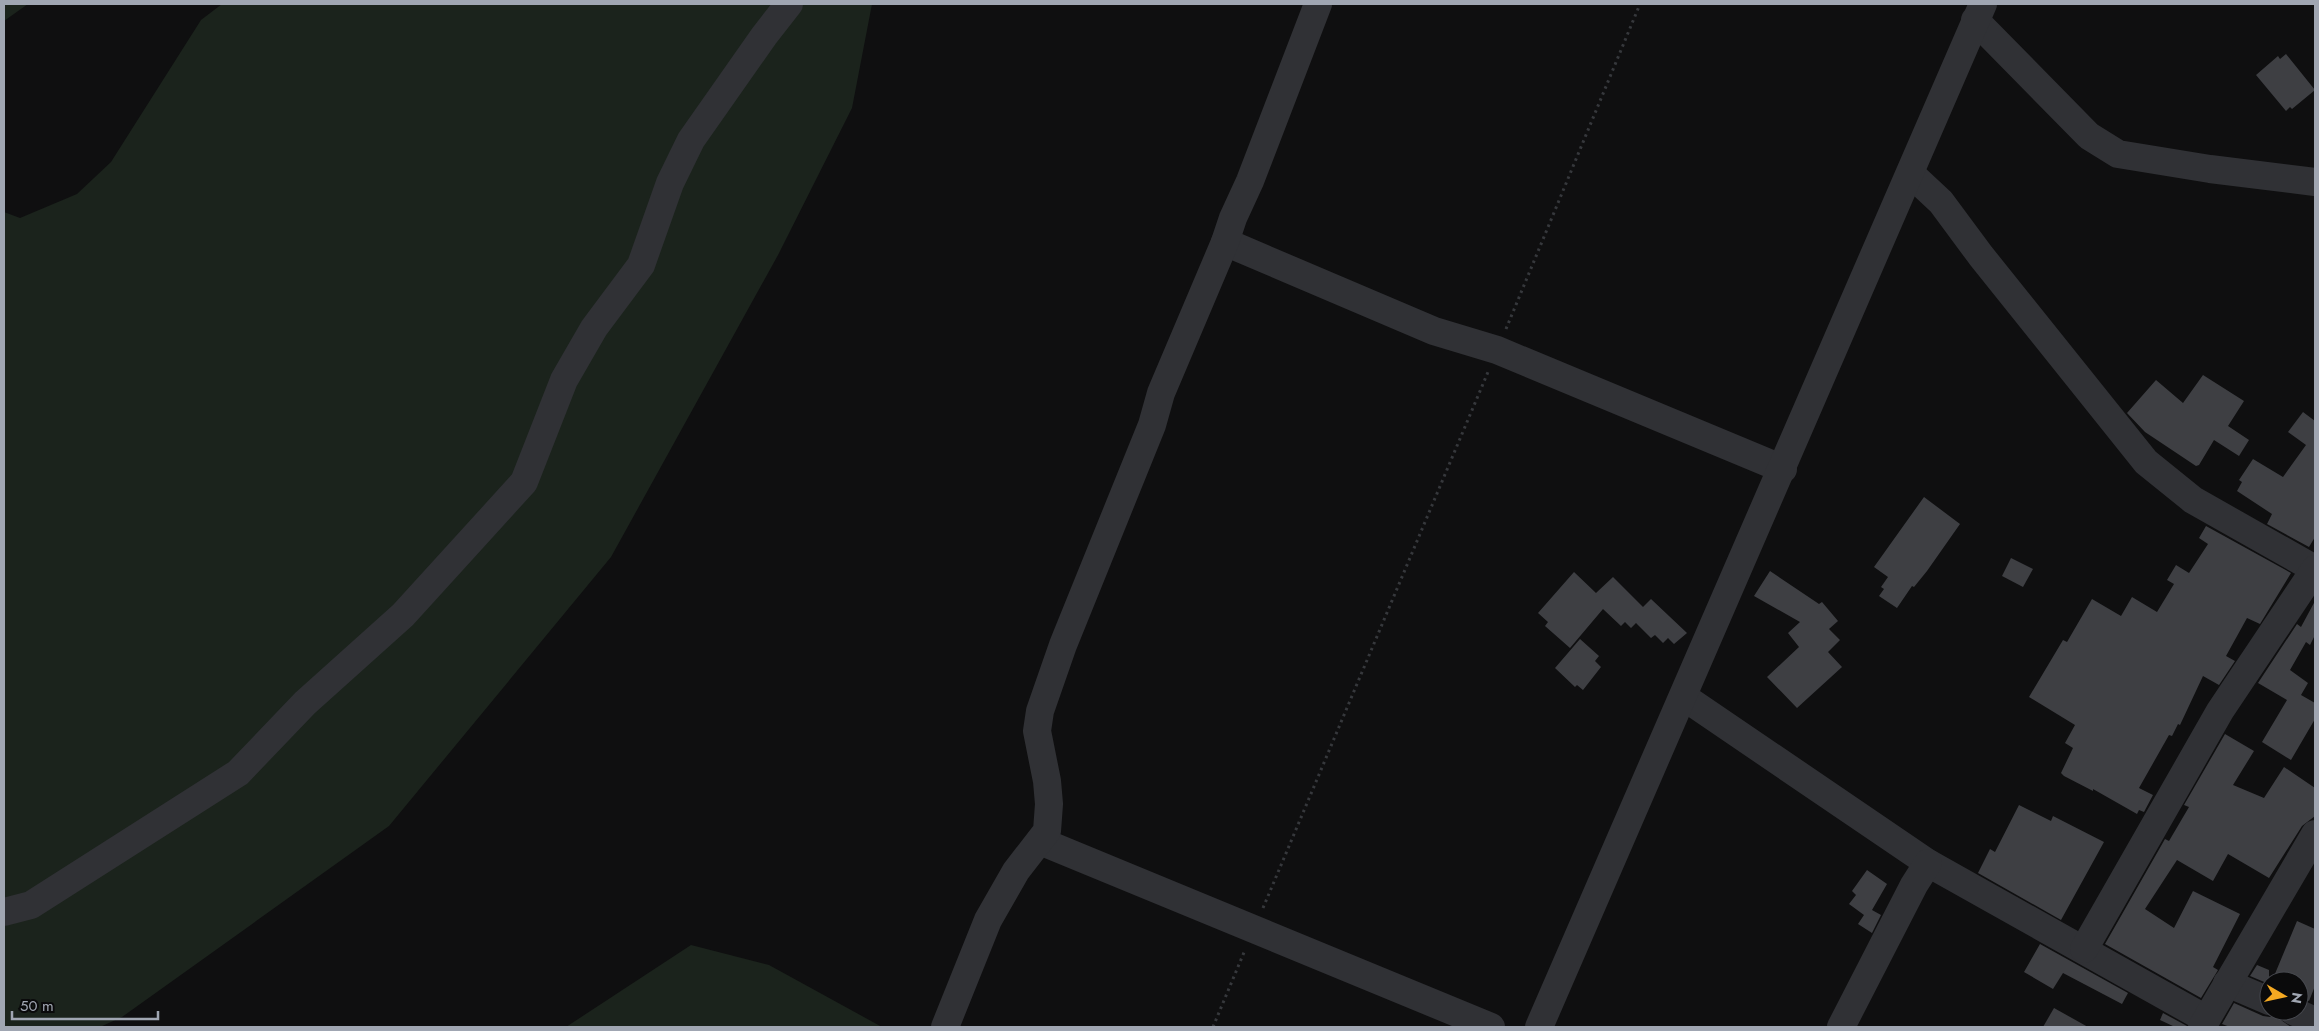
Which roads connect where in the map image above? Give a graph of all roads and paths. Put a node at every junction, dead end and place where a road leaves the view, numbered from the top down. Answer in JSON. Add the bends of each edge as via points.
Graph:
{"nodes":[{"id":1,"x":789,"y":4,"type":"edge"},
{"id":2,"x":1318,"y":4,"type":"edge"},
{"id":3,"x":1640,"y":4,"type":"edge"},
{"id":4,"x":1979,"y":12,"type":"edge"},
{"id":5,"x":1910,"y":174,"type":"junction"},
{"id":6,"x":2315,"y":182,"type":"edge"},
{"id":7,"x":1226,"y":242,"type":"junction"},
{"id":8,"x":1497,"y":350,"type":"junction"},
{"id":9,"x":1783,"y":469,"type":"junction"},
{"id":10,"x":2315,"y":569,"type":"edge"},
{"id":11,"x":1684,"y":697,"type":"junction"},
{"id":12,"x":2315,"y":836,"type":"edge"},
{"id":13,"x":1040,"y":841,"type":"junction"},
{"id":14,"x":1928,"y":863,"type":"junction"},
{"id":15,"x":4,"y":912,"type":"edge"},
{"id":16,"x":1254,"y":929,"type":"junction"},
{"id":17,"x":2084,"y":949,"type":"junction"},
{"id":18,"x":2226,"y":983,"type":"junction"},
{"id":19,"x":2259,"y":997,"type":"edge"},
{"id":20,"x":2204,"y":1023,"type":"edge"},
{"id":21,"x":945,"y":1027,"type":"edge"},
{"id":22,"x":1213,"y":1027,"type":"edge"},
{"id":23,"x":1491,"y":1027,"type":"edge"},
{"id":24,"x":1540,"y":1027,"type":"edge"},
{"id":25,"x":1841,"y":1027,"type":"edge"}],
"edges":[{"from":1,"to":15,"type":"street","via":[[691,140],[670,183],[641,265],[594,328],[564,380],[524,482],[403,615],[305,703],[238,774],[31,904]]},
{"from":2,"to":7,"type":"street"},
{"from":3,"to":8,"type":"path"},
{"from":4,"to":5,"type":"street"},
{"from":4,"to":6,"type":"street","via":[[2089,136],[2118,154]]},
{"from":5,"to":9,"type":"street"},
{"from":5,"to":10,"type":"street","via":[[1941,202],[2146,462],[2193,500]]},
{"from":7,"to":8,"type":"street","via":[[1434,331]]},
{"from":7,"to":13,"type":"street","via":[[1161,393],[1152,425],[1063,645],[1040,712],[1037,731],[1049,804],[1047,831]]},
{"from":8,"to":9,"type":"street"},
{"from":8,"to":16,"type":"path"},
{"from":9,"to":11,"type":"street"},
{"from":10,"to":17,"type":"street","via":[[2220,711]]},
{"from":11,"to":14,"type":"street"},
{"from":11,"to":24,"type":"street"},
{"from":12,"to":18,"type":"street"},
{"from":13,"to":16,"type":"street"},
{"from":13,"to":21,"type":"street","via":[[1016,871],[988,920]]},
{"from":14,"to":17,"type":"street"},
{"from":14,"to":25,"type":"street"},
{"from":16,"to":22,"type":"path"},
{"from":16,"to":23,"type":"street"},
{"from":17,"to":20,"type":"street"},
{"from":18,"to":19,"type":"street"},
{"from":18,"to":20,"type":"street"}]}
